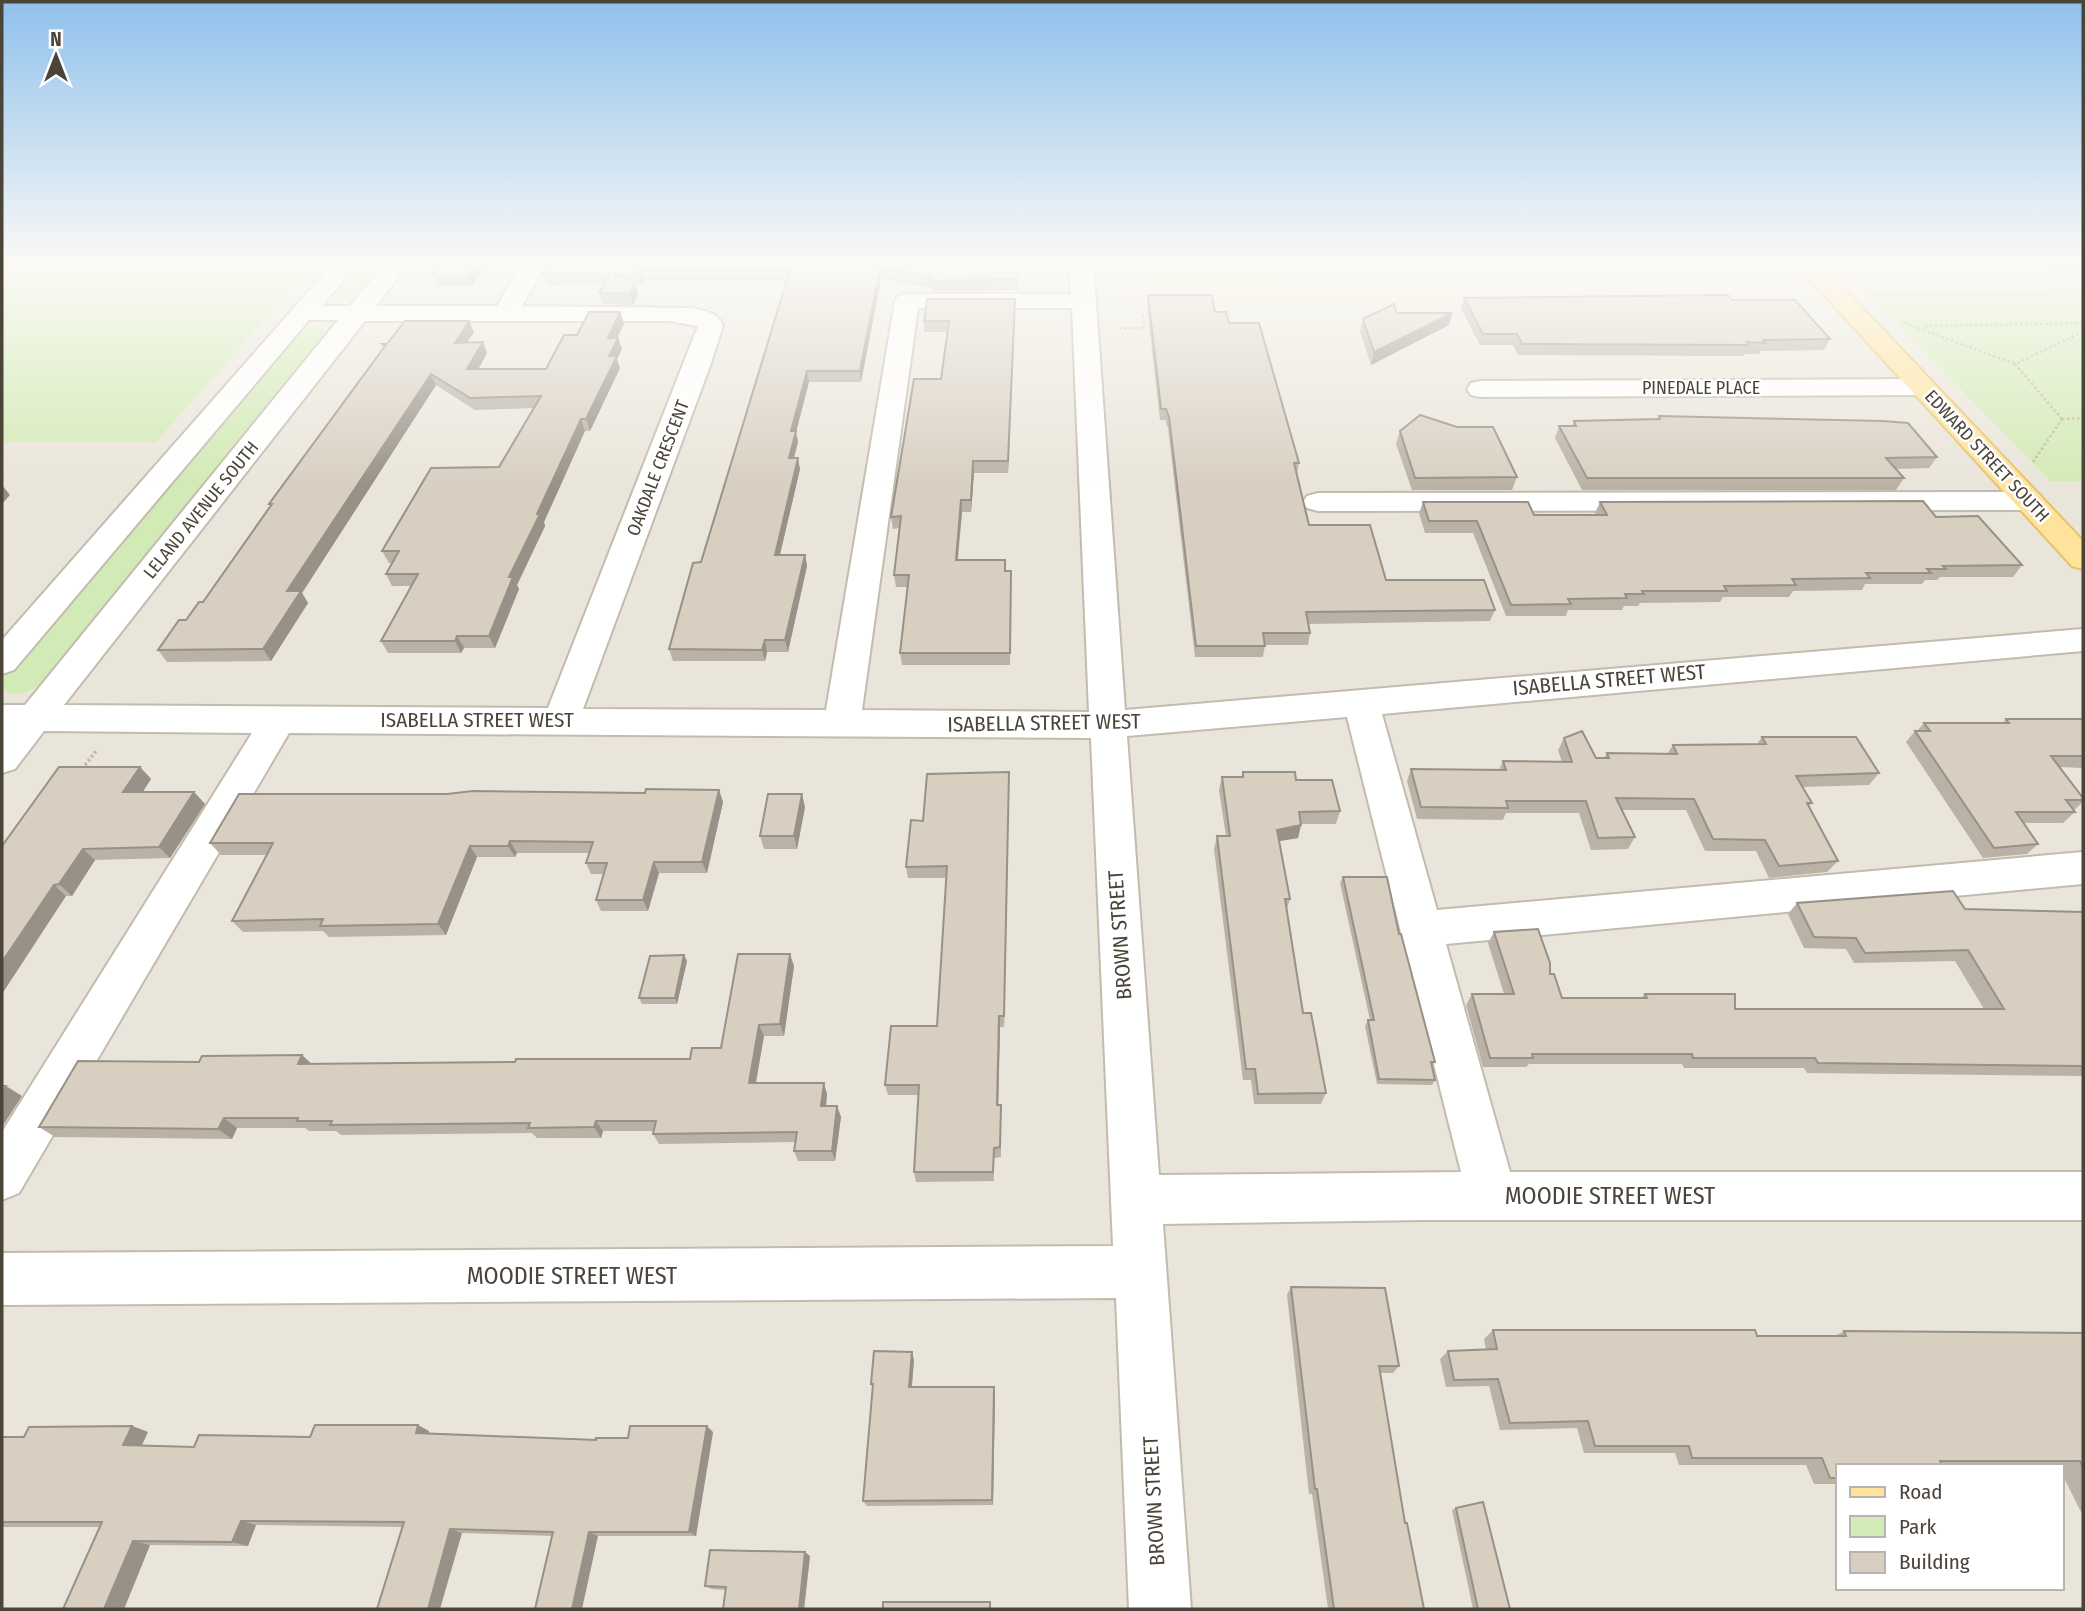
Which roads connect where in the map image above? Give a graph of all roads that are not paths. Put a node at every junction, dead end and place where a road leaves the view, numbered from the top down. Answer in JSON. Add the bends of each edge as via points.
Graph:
{"nodes":[{"id":1,"x":283,"y":336,"type":"edge"},
{"id":2,"x":339,"y":336,"type":"edge"},
{"id":3,"x":707,"y":336,"type":"edge"},
{"id":4,"x":902,"y":336,"type":"edge"},
{"id":5,"x":1085,"y":336,"type":"edge"},
{"id":6,"x":1875,"y":336,"type":"edge"},
{"id":7,"x":1922,"y":387,"type":"junction"},
{"id":8,"x":1480,"y":389,"type":"dead end"},
{"id":9,"x":2023,"y":495,"type":"junction"},
{"id":10,"x":1318,"y":502,"type":"dead end"},
{"id":11,"x":2083,"y":559,"type":"edge"},
{"id":12,"x":2083,"y":640,"type":"edge"},
{"id":13,"x":2,"y":662,"type":"edge"},
{"id":14,"x":1361,"y":703,"type":"junction"},
{"id":15,"x":18,"y":718,"type":"edge"},
{"id":16,"x":279,"y":719,"type":"junction"},
{"id":17,"x":561,"y":720,"type":"junction"},
{"id":18,"x":842,"y":723,"type":"junction"},
{"id":19,"x":1106,"y":725,"type":"junction"},
{"id":20,"x":2,"y":759,"type":"edge"},
{"id":21,"x":2083,"y":868,"type":"edge"},
{"id":22,"x":1421,"y":929,"type":"junction"},
{"id":23,"x":2,"y":1176,"type":"edge"},
{"id":24,"x":1492,"y":1196,"type":"junction"},
{"id":25,"x":2083,"y":1196,"type":"edge"},
{"id":26,"x":1137,"y":1199,"type":"junction"},
{"id":27,"x":1142,"y":1272,"type":"junction"},
{"id":28,"x":2,"y":1279,"type":"edge"},
{"id":29,"x":1160,"y":1609,"type":"edge"}],
"edges":[{"from":1,"to":13,"type":"street"},
{"from":2,"to":15,"type":"street","name":"LELAND AVENUE SOUTH"},
{"from":3,"to":17,"type":"street","name":"OAKDALE CRESCENT"},
{"from":4,"to":18,"type":"street"},
{"from":5,"to":19,"type":"street","name":"BROWN STREET"},
{"from":6,"to":7,"type":"main road","name":"EDWARD STREET SOUTH"},
{"from":7,"to":8,"type":"street","name":"PINEDALE PLACE"},
{"from":7,"to":9,"type":"main road","name":"EDWARD STREET SOUTH"},
{"from":9,"to":10,"type":"street"},
{"from":9,"to":11,"type":"main road","name":"EDWARD STREET SOUTH"},
{"from":12,"to":14,"type":"street","name":"ISABELLA STREET WEST"},
{"from":14,"to":19,"type":"street","name":"ISABELLA STREET WEST"},
{"from":14,"to":22,"type":"street"},
{"from":15,"to":16,"type":"street","name":"ISABELLA STREET WEST"},
{"from":15,"to":20,"type":"street","name":"LELAND AVENUE SOUTH"},
{"from":16,"to":17,"type":"street","name":"ISABELLA STREET WEST"},
{"from":16,"to":23,"type":"street"},
{"from":17,"to":18,"type":"street","name":"ISABELLA STREET WEST"},
{"from":18,"to":19,"type":"street","name":"ISABELLA STREET WEST"},
{"from":19,"to":26,"type":"street","name":"BROWN STREET"},
{"from":21,"to":22,"type":"street"},
{"from":22,"to":24,"type":"street"},
{"from":24,"to":25,"type":"street","name":"MOODIE STREET WEST"},
{"from":24,"to":26,"type":"street","name":"MOODIE STREET WEST"},
{"from":26,"to":27,"type":"street","name":"BROWN STREET"},
{"from":27,"to":28,"type":"street","name":"MOODIE STREET WEST"},
{"from":27,"to":29,"type":"street","name":"BROWN STREET"}]}
